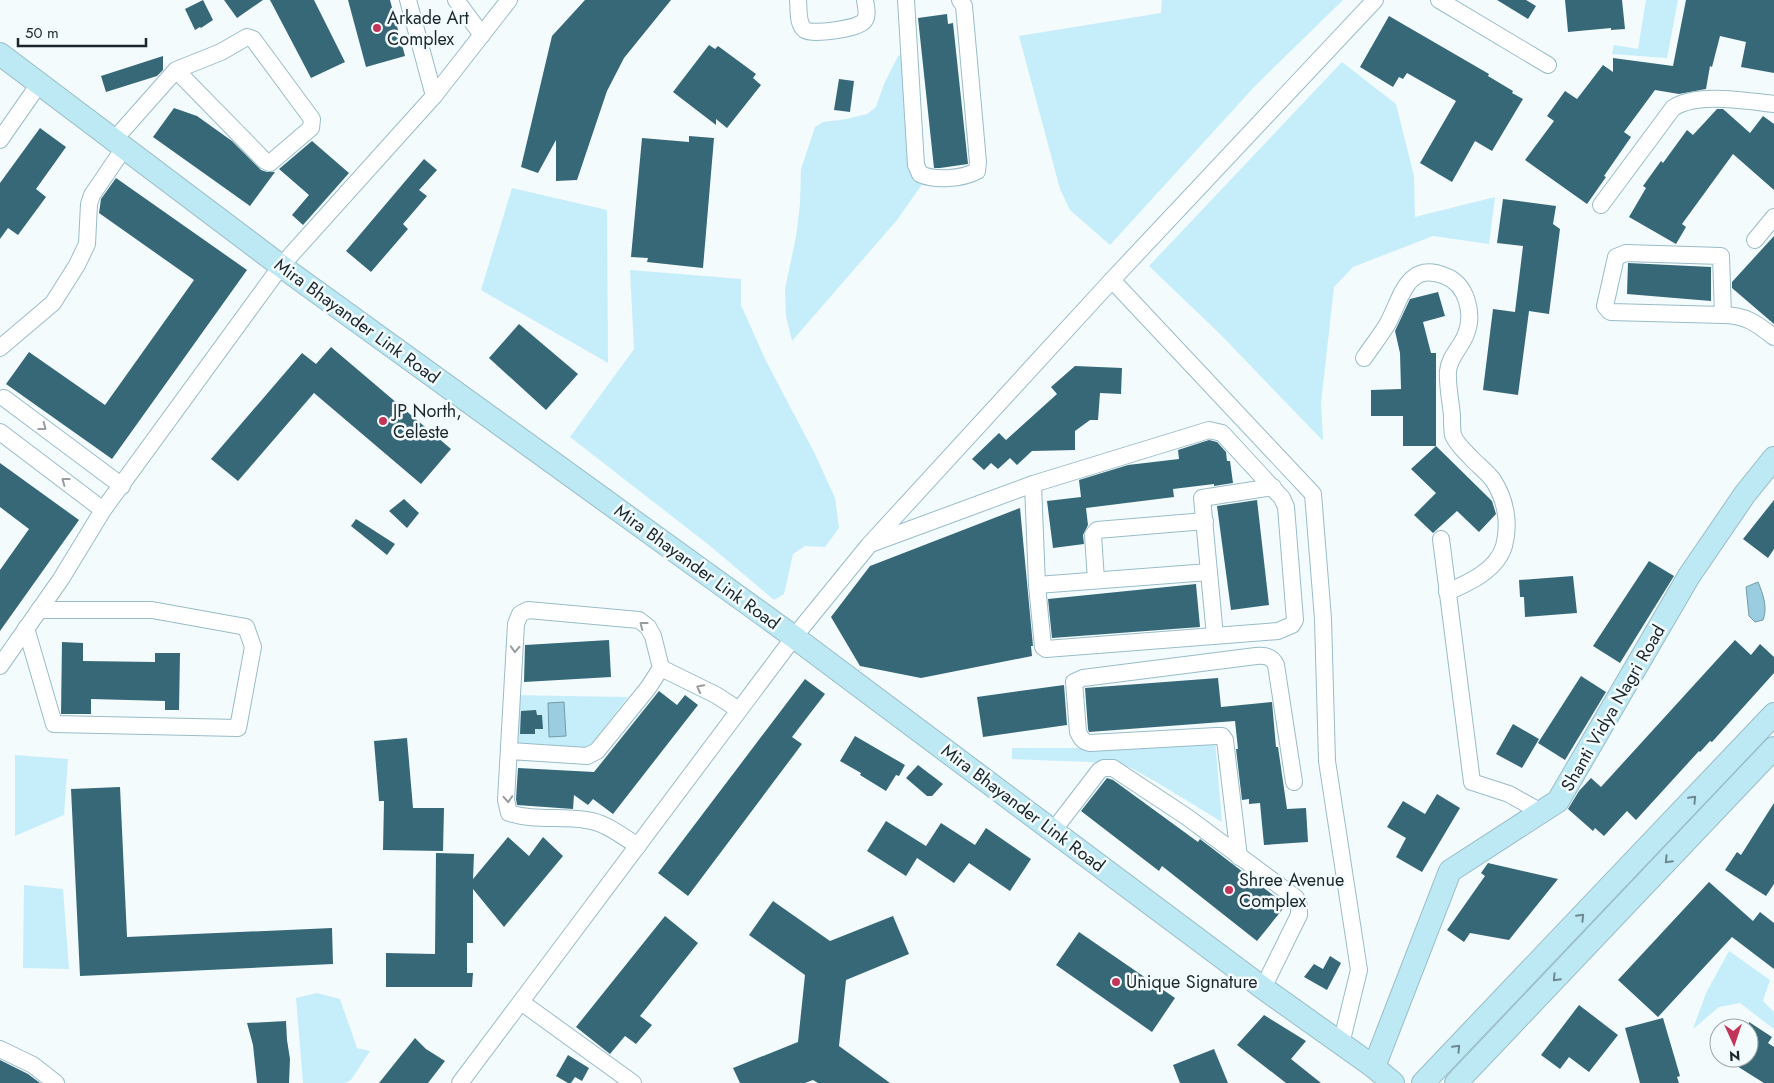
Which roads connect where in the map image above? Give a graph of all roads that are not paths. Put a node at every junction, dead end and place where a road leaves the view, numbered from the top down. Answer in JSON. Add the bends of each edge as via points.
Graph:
{"nodes":[{"id":1,"x":408,"y":0,"type":"edge"},
{"id":2,"x":456,"y":0,"type":"edge"},
{"id":3,"x":509,"y":0,"type":"edge"},
{"id":4,"x":798,"y":0,"type":"edge"},
{"id":5,"x":865,"y":0,"type":"edge"},
{"id":6,"x":906,"y":0,"type":"edge"},
{"id":7,"x":960,"y":0,"type":"edge"},
{"id":8,"x":1376,"y":0,"type":"edge"},
{"id":9,"x":1439,"y":0,"type":"edge"},
{"id":10,"x":482,"y":35,"type":"junction"},
{"id":11,"x":0,"y":54,"type":"edge"},
{"id":12,"x":1548,"y":65,"type":"dead end"},
{"id":13,"x":176,"y":70,"type":"junction"},
{"id":14,"x":39,"y":84,"type":"junction"},
{"id":15,"x":434,"y":96,"type":"junction"},
{"id":16,"x":1774,"y":104,"type":"edge"},
{"id":17,"x":0,"y":140,"type":"edge"},
{"id":18,"x":119,"y":144,"type":"junction"},
{"id":19,"x":1601,"y":206,"type":"dead end"},
{"id":20,"x":1774,"y":217,"type":"edge"},
{"id":21,"x":1755,"y":240,"type":"dead end"},
{"id":22,"x":282,"y":266,"type":"junction"},
{"id":23,"x":1112,"y":280,"type":"junction"},
{"id":24,"x":1723,"y":315,"type":"junction"},
{"id":25,"x":1774,"y":337,"type":"edge"},
{"id":26,"x":0,"y":348,"type":"edge"},
{"id":27,"x":1364,"y":358,"type":"dead end"},
{"id":28,"x":1,"y":397,"type":"edge"},
{"id":29,"x":0,"y":432,"type":"edge"},
{"id":30,"x":1774,"y":458,"type":"edge"},
{"id":31,"x":1033,"y":484,"type":"junction"},
{"id":32,"x":122,"y":486,"type":"junction"},
{"id":33,"x":1273,"y":488,"type":"junction"},
{"id":34,"x":104,"y":510,"type":"junction"},
{"id":35,"x":1205,"y":521,"type":"junction"},
{"id":36,"x":1441,"y":539,"type":"dead end"},
{"id":37,"x":870,"y":545,"type":"junction"},
{"id":38,"x":1209,"y":572,"type":"junction"},
{"id":39,"x":1096,"y":580,"type":"junction"},
{"id":40,"x":1037,"y":584,"type":"junction"},
{"id":41,"x":1447,"y":592,"type":"junction"},
{"id":42,"x":39,"y":610,"type":"junction"},
{"id":43,"x":26,"y":628,"type":"junction"},
{"id":44,"x":1215,"y":636,"type":"junction"},
{"id":45,"x":794,"y":637,"type":"junction"},
{"id":46,"x":0,"y":666,"type":"edge"},
{"id":47,"x":661,"y":668,"type":"junction"},
{"id":48,"x":739,"y":710,"type":"junction"},
{"id":49,"x":1769,"y":728,"type":"edge"},
{"id":50,"x":1774,"y":748,"type":"edge"},
{"id":51,"x":510,"y":751,"type":"junction"},
{"id":52,"x":1294,"y":782,"type":"dead end"},
{"id":53,"x":1541,"y":812,"type":"junction"},
{"id":54,"x":1053,"y":831,"type":"junction"},
{"id":55,"x":638,"y":846,"type":"junction"},
{"id":56,"x":1239,"y":856,"type":"junction"},
{"id":57,"x":1554,"y":945,"type":"junction"},
{"id":58,"x":1574,"y":959,"type":"junction"},
{"id":59,"x":1263,"y":988,"type":"junction"},
{"id":60,"x":521,"y":1002,"type":"junction"},
{"id":61,"x":1485,"y":1018,"type":"junction"},
{"id":62,"x":1503,"y":1034,"type":"junction"},
{"id":63,"x":1341,"y":1044,"type":"junction"},
{"id":64,"x":0,"y":1049,"type":"edge"},
{"id":65,"x":1374,"y":1068,"type":"junction"},
{"id":66,"x":56,"y":1083,"type":"edge"},
{"id":67,"x":460,"y":1083,"type":"edge"},
{"id":68,"x":633,"y":1083,"type":"edge"},
{"id":69,"x":1392,"y":1083,"type":"edge"},
{"id":70,"x":1423,"y":1083,"type":"edge"},
{"id":71,"x":1456,"y":1083,"type":"edge"}],
"edges":[{"from":1,"to":15,"type":"street"},
{"from":2,"to":10,"type":"street"},
{"from":3,"to":10,"type":"street"},
{"from":4,"to":5,"type":"street","via":[[800,22],[804,30],[814,33],[864,22],[867,14]]},
{"from":6,"to":7,"type":"street","via":[[916,165],[920,174],[929,179],[968,176],[977,171],[965,16]]},
{"from":8,"to":23,"type":"street"},
{"from":9,"to":12,"type":"street"},
{"from":10,"to":15,"type":"street"},
{"from":11,"to":14,"type":"street","name":"Mira Bhayander Link Road"},
{"from":13,"to":13,"type":"street","via":[[251,37],[312,119],[311,128],[270,163],[265,161]]},
{"from":13,"to":18,"type":"street"},
{"from":14,"to":17,"type":"street"},
{"from":14,"to":18,"type":"street","name":"Mira Bhayander Link Road"},
{"from":15,"to":22,"type":"street"},
{"from":16,"to":19,"type":"street","via":[[1720,99],[1680,103],[1673,108]]},
{"from":18,"to":22,"type":"street","name":"Mira Bhayander Link Road"},
{"from":18,"to":26,"type":"street","via":[[92,195],[87,244],[77,265],[53,303]]},
{"from":20,"to":21,"type":"street"},
{"from":22,"to":32,"type":"street"},
{"from":22,"to":45,"type":"street","name":"Mira Bhayander Link Road"},
{"from":23,"to":37,"type":"street"},
{"from":23,"to":63,"type":"street","via":[[1313,494],[1323,619],[1327,761],[1359,970]]},
{"from":24,"to":24,"type":"street","via":[[1609,311],[1605,306],[1616,257],[1626,253],[1719,255],[1722,258]]},
{"from":24,"to":25,"type":"street","via":[[1750,320]]},
{"from":27,"to":41,"type":"street","via":[[1414,276],[1443,274],[1463,292],[1470,312],[1467,333],[1448,370],[1454,436],[1461,448],[1493,480],[1503,500],[1507,525],[1504,548],[1493,566]]},
{"from":28,"to":32,"type":"street","one_way":true},
{"from":34,"to":29,"type":"street","one_way":true},
{"from":30,"to":53,"type":"street","name":"Shanti Vidya Nagri Road","via":[[1689,576],[1558,801]]},
{"from":31,"to":33,"type":"street","via":[[1209,430],[1222,433]]},
{"from":31,"to":37,"type":"street"},
{"from":31,"to":40,"type":"street"},
{"from":32,"to":34,"type":"street"},
{"from":33,"to":35,"type":"street","via":[[1202,498]]},
{"from":33,"to":44,"type":"street","via":[[1286,507],[1295,620],[1278,632]]},
{"from":34,"to":42,"type":"street"},
{"from":35,"to":38,"type":"street"},
{"from":35,"to":39,"type":"street","via":[[1097,530],[1093,535]]},
{"from":36,"to":41,"type":"street"},
{"from":37,"to":45,"type":"street"},
{"from":38,"to":39,"type":"street"},
{"from":38,"to":44,"type":"street"},
{"from":39,"to":40,"type":"street"},
{"from":40,"to":44,"type":"street","via":[[1043,647],[1046,649]]},
{"from":41,"to":53,"type":"street","via":[[1472,782],[1509,794]]},
{"from":42,"to":43,"type":"street"},
{"from":42,"to":43,"type":"street","via":[[152,610],[246,627],[253,647],[238,728],[54,724]]},
{"from":43,"to":46,"type":"street"},
{"from":45,"to":48,"type":"street"},
{"from":45,"to":54,"type":"street","name":"Mira Bhayander Link Road"},
{"from":48,"to":47,"type":"street","one_way":true},
{"from":47,"to":51,"type":"street","via":[[597,751],[587,756]]},
{"from":47,"to":51,"type":"street","one_way":true,"via":[[653,636],[639,620],[528,610],[520,614],[516,624]]},
{"from":48,"to":55,"type":"street"},
{"from":57,"to":49,"type":"street","one_way":true},
{"from":50,"to":58,"type":"street","one_way":true},
{"from":51,"to":55,"type":"street","one_way":true,"via":[[506,800],[509,813],[522,817],[587,820],[604,825]]},
{"from":52,"to":56,"type":"street","via":[[1276,665],[1269,657],[1083,678],[1074,682],[1078,732],[1085,742],[1222,736]]},
{"from":53,"to":65,"type":"street","name":"Shanti Vidya Nagri Road","via":[[1450,871]]},
{"from":54,"to":56,"type":"street","via":[[1093,777],[1099,771],[1114,768]]},
{"from":54,"to":59,"type":"street","name":"Mira Bhayander Link Road"},
{"from":55,"to":60,"type":"street"},
{"from":56,"to":59,"type":"street","via":[[1296,898],[1299,906],[1299,915]]},
{"from":57,"to":58,"type":"street"},
{"from":57,"to":61,"type":"street"},
{"from":58,"to":62,"type":"street","one_way":true},
{"from":59,"to":63,"type":"street","name":"Mira Bhayander Link Road"},
{"from":60,"to":67,"type":"street"},
{"from":60,"to":68,"type":"street"},
{"from":61,"to":62,"type":"street"},
{"from":70,"to":61,"type":"street","one_way":true},
{"from":62,"to":71,"type":"street"},
{"from":63,"to":65,"type":"street","name":"Mira Bhayander Link Road"},
{"from":64,"to":66,"type":"street","via":[[33,1065]]},
{"from":65,"to":69,"type":"street","name":"Mira Bhayander Link Road"}]}
